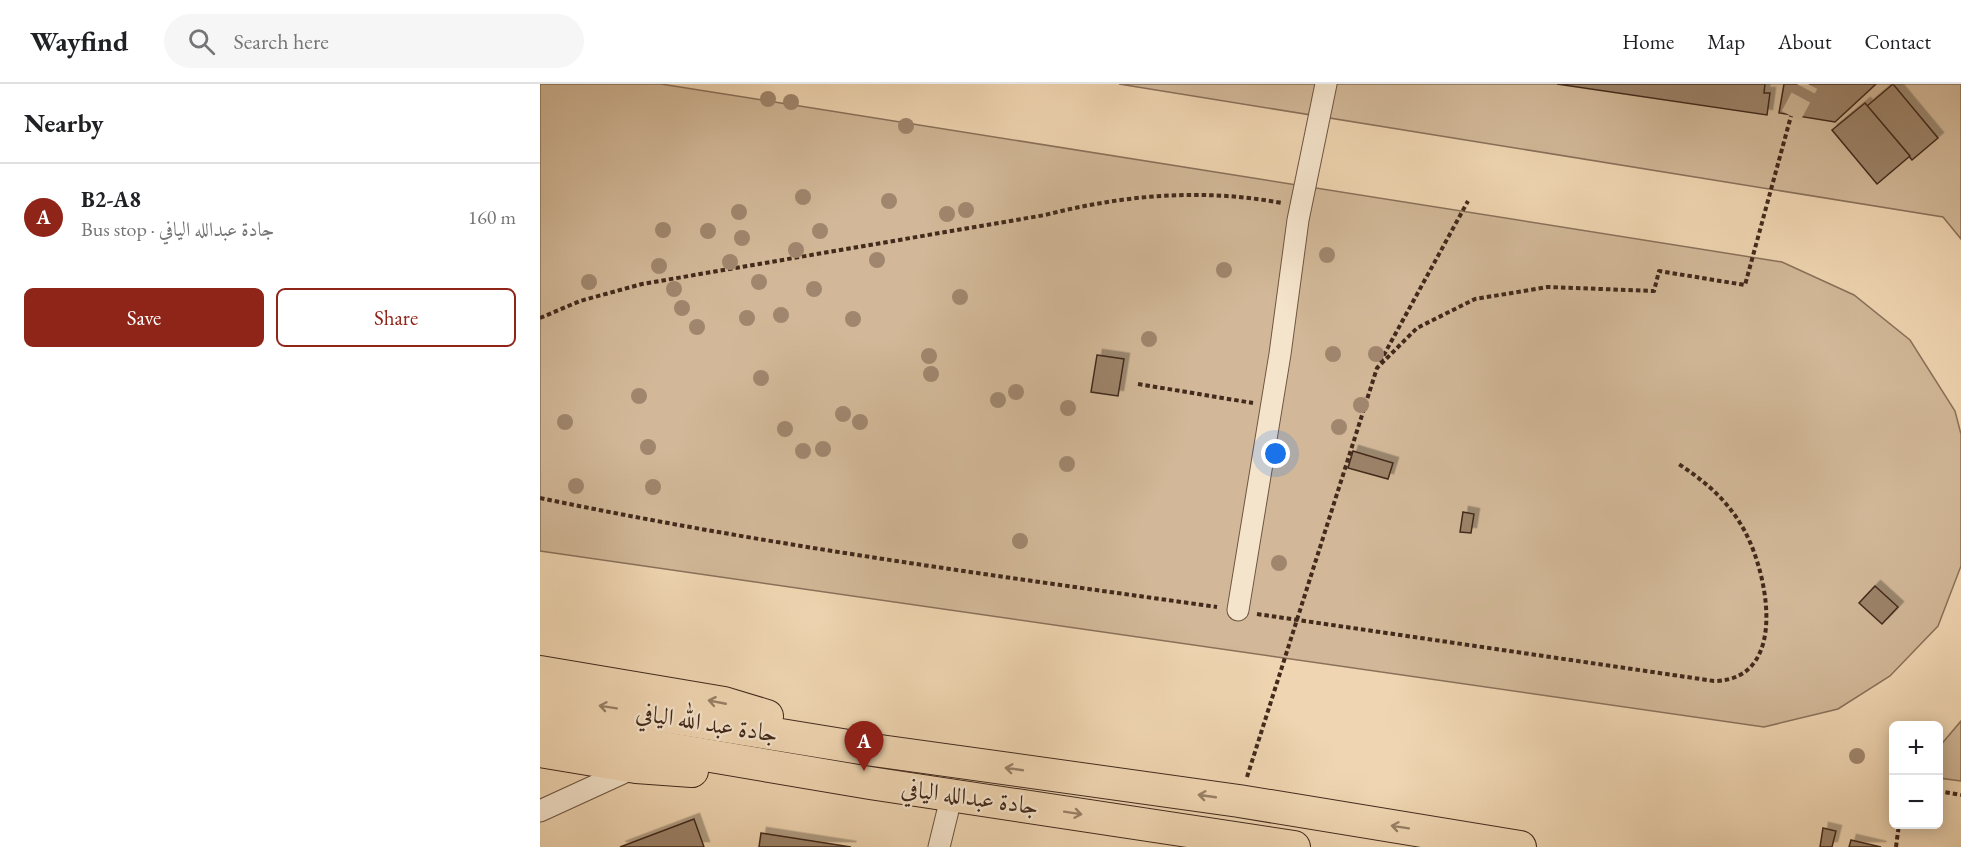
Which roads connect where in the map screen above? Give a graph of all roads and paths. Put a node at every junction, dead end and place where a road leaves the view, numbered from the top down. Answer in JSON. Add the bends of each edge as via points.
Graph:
{"nodes":[{"id":1,"x":1326,"y":84,"type":"edge"},
{"id":2,"x":1791,"y":116,"type":"tunnel mouth"},
{"id":3,"x":1468,"y":201,"type":"dead end"},
{"id":4,"x":1301,"y":206,"type":"junction"},
{"id":5,"x":540,"y":318,"type":"edge"},
{"id":6,"x":1377,"y":368,"type":"junction"},
{"id":7,"x":1138,"y":384,"type":"dead end"},
{"id":8,"x":1271,"y":406,"type":"junction"},
{"id":9,"x":1238,"y":610,"type":"dead end"},
{"id":10,"x":540,"y":672,"type":"edge"},
{"id":11,"x":540,"y":696,"type":"edge"},
{"id":12,"x":540,"y":727,"type":"edge"},
{"id":13,"x":873,"y":750,"type":"junction"},
{"id":14,"x":540,"y":751,"type":"edge"},
{"id":15,"x":636,"y":767,"type":"junction"},
{"id":16,"x":870,"y":783,"type":"junction"},
{"id":17,"x":1943,"y":792,"type":"edge"},
{"id":18,"x":952,"y":794,"type":"junction"},
{"id":19,"x":1961,"y":795,"type":"edge"},
{"id":20,"x":1239,"y":801,"type":"junction"},
{"id":21,"x":540,"y":811,"type":"edge"},
{"id":22,"x":1898,"y":829,"type":"edge"},
{"id":23,"x":1167,"y":837,"type":"edge"},
{"id":24,"x":939,"y":847,"type":"edge"},
{"id":25,"x":1294,"y":847,"type":"edge"},
{"id":26,"x":1520,"y":847,"type":"edge"},
{"id":27,"x":1896,"y":847,"type":"edge"}],
"edges":[{"from":1,"to":4,"type":"street"},
{"from":2,"to":6,"type":"path","via":[[1745,285],[1659,271],[1654,291],[1548,287],[1475,299],[1417,328]]},
{"from":3,"to":6,"type":"path"},
{"from":4,"to":5,"type":"path","via":[[1204,194],[1108,200],[1033,217],[642,284],[580,301]]},
{"from":4,"to":8,"type":"street"},
{"from":6,"to":20,"type":"path"},
{"from":7,"to":8,"type":"path"},
{"from":8,"to":9,"type":"street"},
{"from":13,"to":10,"type":"highway","one_way":true,"via":[[724,703]]},
{"from":13,"to":11,"type":"highway","name":"جادة عبد الله اليافي","one_way":true},
{"from":12,"to":16,"type":"highway","name":"جادة عبدالله اليافي"},
{"from":20,"to":13,"type":"highway","name":"جادة عبدالله اليافي","one_way":true},
{"from":14,"to":15,"type":"highway"},
{"from":15,"to":16,"type":"highway"},
{"from":15,"to":21,"type":"street"},
{"from":16,"to":18,"type":"highway","name":"جادة عبدالله اليافي"},
{"from":17,"to":19,"type":"path"},
{"from":18,"to":23,"type":"highway","name":"جادة عبدالله اليافي","one_way":true},
{"from":18,"to":24,"type":"street"},
{"from":26,"to":20,"type":"highway","name":"جادة عبدالله اليافي","one_way":true},
{"from":22,"to":27,"type":"path"},
{"from":23,"to":25,"type":"highway","name":"جادة عبدالله اليافي"}]}
